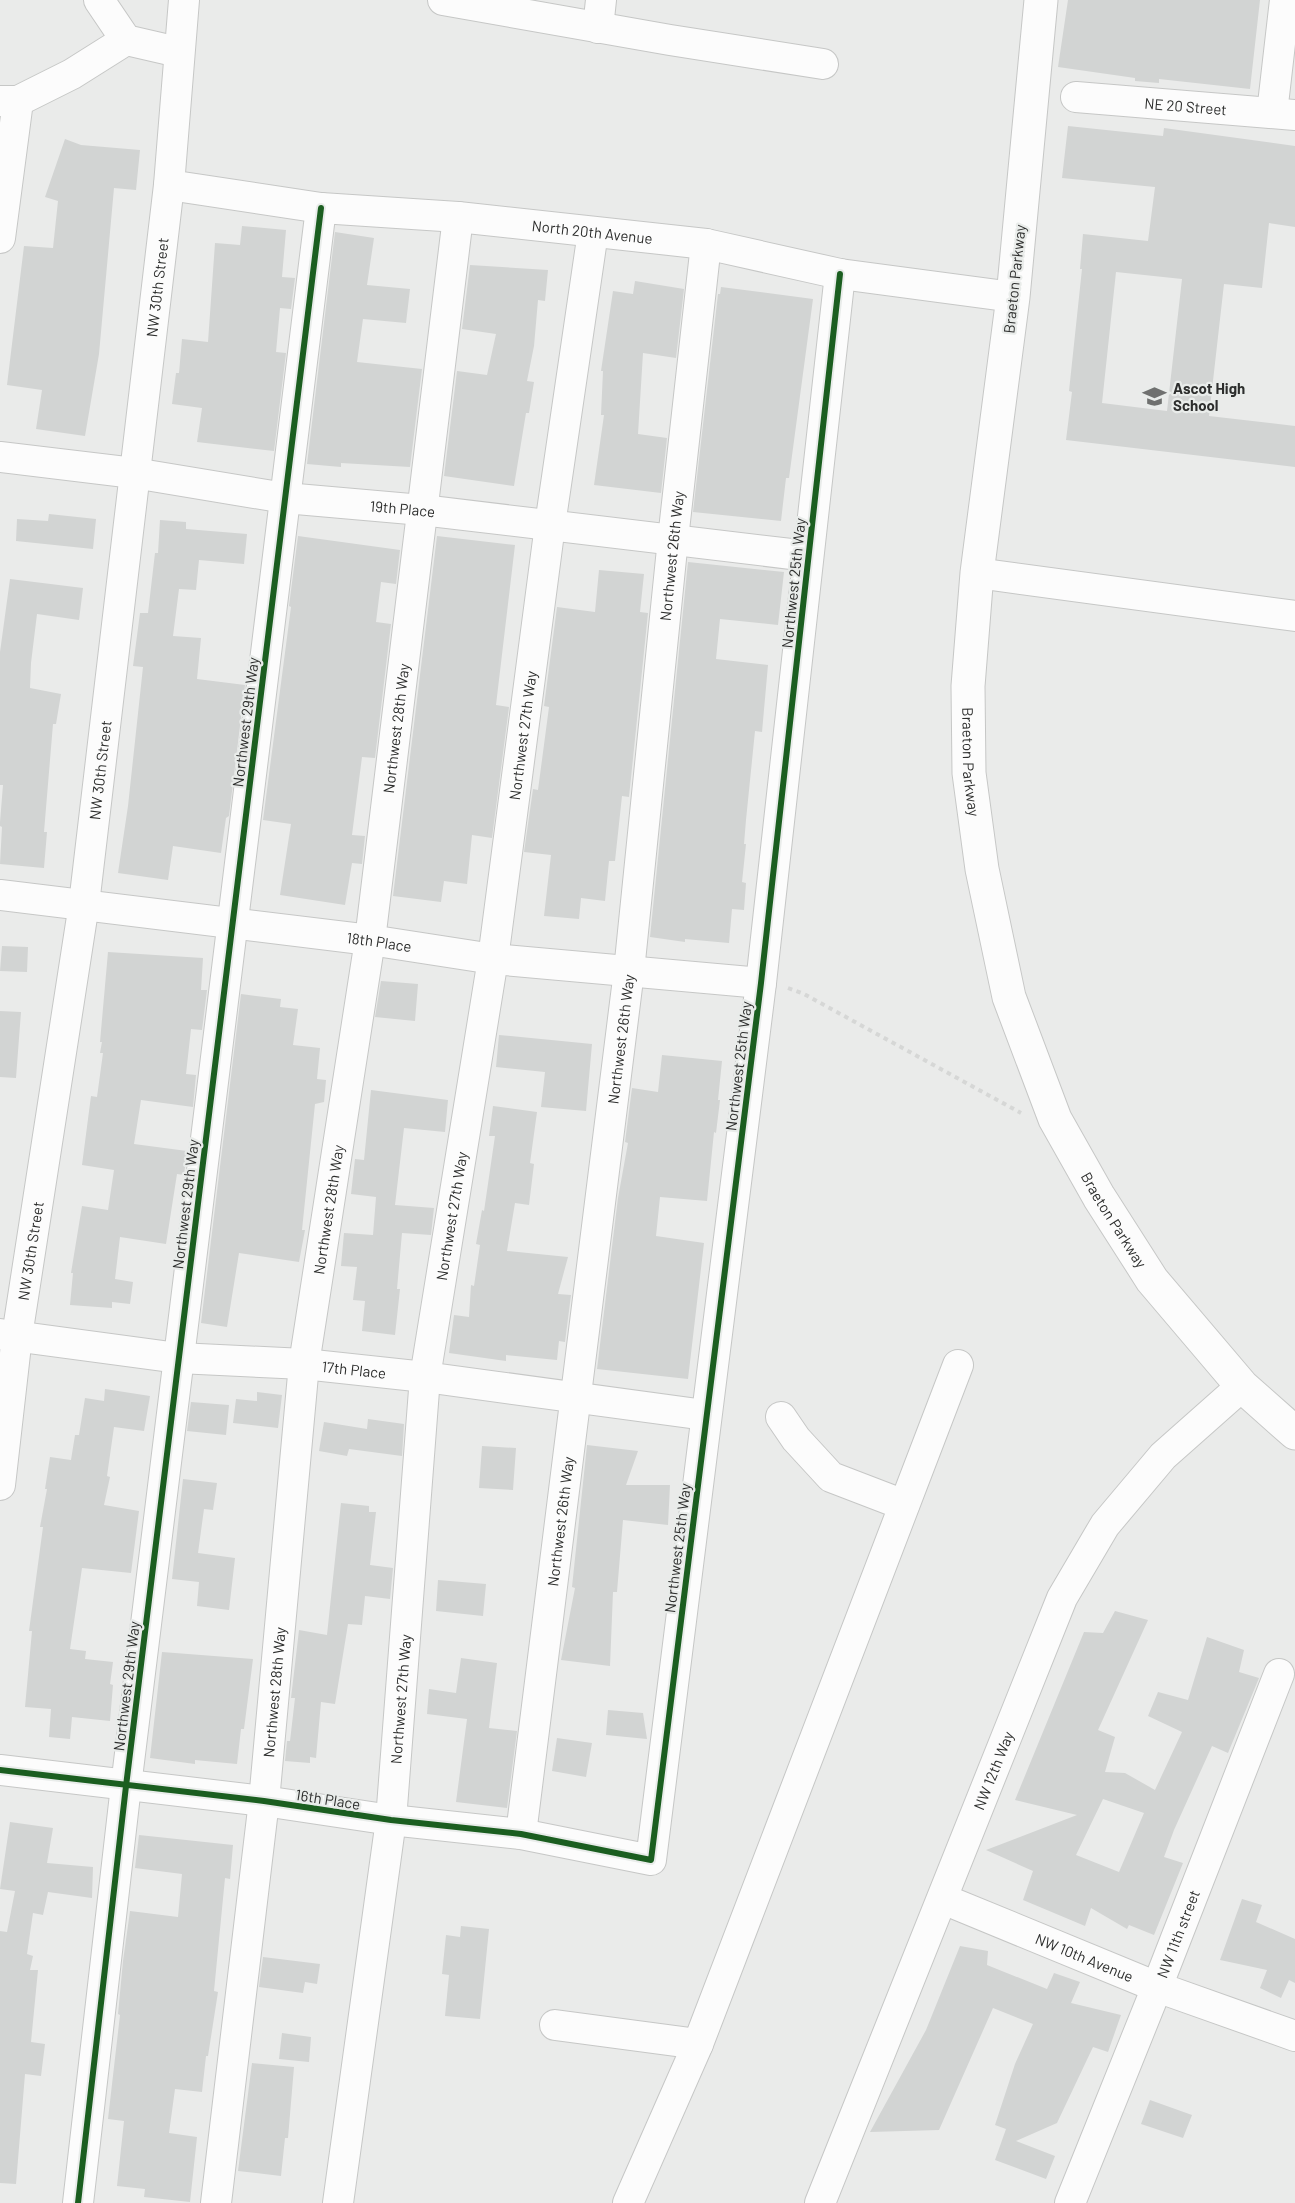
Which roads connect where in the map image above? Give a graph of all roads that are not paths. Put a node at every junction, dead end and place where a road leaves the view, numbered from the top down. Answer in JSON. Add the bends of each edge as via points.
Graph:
{"nodes":[{"id":1,"x":99,"y":0,"type":"edge"},
{"id":2,"x":184,"y":0,"type":"edge"},
{"id":3,"x":1041,"y":0,"type":"edge"},
{"id":4,"x":1286,"y":0,"type":"edge"},
{"id":5,"x":462,"y":2,"type":"edge"},
{"id":6,"x":600,"y":14,"type":"edge"},
{"id":7,"x":126,"y":40,"type":"junction"},
{"id":8,"x":178,"y":52,"type":"junction"},
{"id":9,"x":823,"y":64,"type":"dead end"},
{"id":10,"x":1076,"y":96,"type":"dead end"},
{"id":11,"x":9,"y":101,"type":"edge"},
{"id":12,"x":1284,"y":114,"type":"edge"},
{"id":13,"x":168,"y":185,"type":"junction"},
{"id":14,"x":321,"y":208,"type":"junction"},
{"id":15,"x":458,"y":217,"type":"junction"},
{"id":16,"x":593,"y":232,"type":"junction"},
{"id":17,"x":0,"y":238,"type":"edge"},
{"id":18,"x":706,"y":244,"type":"junction"},
{"id":19,"x":840,"y":274,"type":"junction"},
{"id":20,"x":1013,"y":297,"type":"junction"},
{"id":21,"x":0,"y":457,"type":"edge"},
{"id":22,"x":134,"y":473,"type":"junction"},
{"id":23,"x":285,"y":498,"type":"junction"},
{"id":24,"x":422,"y":510,"type":"junction"},
{"id":25,"x":550,"y":525,"type":"junction"},
{"id":26,"x":673,"y":539,"type":"junction"},
{"id":27,"x":808,"y":556,"type":"junction"},
{"id":28,"x":977,"y":573,"type":"junction"},
{"id":29,"x":1295,"y":616,"type":"edge"},
{"id":30,"x":0,"y":895,"type":"edge"},
{"id":31,"x":84,"y":904,"type":"junction"},
{"id":32,"x":232,"y":923,"type":"junction"},
{"id":33,"x":370,"y":940,"type":"junction"},
{"id":34,"x":493,"y":959,"type":"junction"},
{"id":35,"x":629,"y":971,"type":"junction"},
{"id":36,"x":761,"y":983,"type":"junction"},
{"id":37,"x":8,"y":1335,"type":"edge"},
{"id":38,"x":178,"y":1358,"type":"junction"},
{"id":39,"x":304,"y":1364,"type":"junction"},
{"id":40,"x":958,"y":1365,"type":"dead end"},
{"id":41,"x":425,"y":1377,"type":"junction"},
{"id":42,"x":1242,"y":1386,"type":"junction"},
{"id":43,"x":575,"y":1397,"type":"junction"},
{"id":44,"x":705,"y":1415,"type":"junction"},
{"id":45,"x":781,"y":1417,"type":"dead end"},
{"id":46,"x":1295,"y":1433,"type":"edge"},
{"id":47,"x":0,"y":1485,"type":"edge"},
{"id":48,"x":904,"y":1504,"type":"junction"},
{"id":49,"x":1280,"y":1674,"type":"dead end"},
{"id":50,"x":0,"y":1770,"type":"edge"},
{"id":51,"x":126,"y":1786,"type":"junction"},
{"id":52,"x":264,"y":1801,"type":"junction"},
{"id":53,"x":391,"y":1820,"type":"junction"},
{"id":54,"x":521,"y":1834,"type":"junction"},
{"id":55,"x":651,"y":1860,"type":"joint"},
{"id":56,"x":943,"y":1899,"type":"junction"},
{"id":57,"x":1157,"y":1987,"type":"junction"},
{"id":58,"x":555,"y":2025,"type":"dead end"},
{"id":59,"x":1295,"y":2036,"type":"edge"},
{"id":60,"x":698,"y":2044,"type":"junction"},
{"id":61,"x":1072,"y":2198,"type":"edge"},
{"id":62,"x":78,"y":2203,"type":"edge"},
{"id":63,"x":216,"y":2203,"type":"edge"},
{"id":64,"x":338,"y":2203,"type":"edge"},
{"id":65,"x":628,"y":2203,"type":"edge"},
{"id":66,"x":820,"y":2203,"type":"edge"}],
"edges":[{"from":1,"to":7,"type":"street"},
{"from":2,"to":8,"type":"street","name":"NW 30th Street"},
{"from":3,"to":20,"type":"street","name":"Braeton Parkway"},
{"from":4,"to":12,"type":"street"},
{"from":5,"to":6,"type":"street"},
{"from":6,"to":9,"type":"street"},
{"from":7,"to":8,"type":"street"},
{"from":7,"to":11,"type":"street","via":[[72,74]]},
{"from":8,"to":13,"type":"street","name":"NW 30th Street"},
{"from":10,"to":12,"type":"street","name":"NE 20 Street"},
{"from":11,"to":17,"type":"street"},
{"from":13,"to":14,"type":"street","name":"North 20th Avenue"},
{"from":13,"to":22,"type":"street","name":"NW 30th Street"},
{"from":14,"to":15,"type":"street","name":"North 20th Avenue"},
{"from":14,"to":23,"type":"street","name":"Northwest 29th Way"},
{"from":15,"to":16,"type":"street","name":"North 20th Avenue"},
{"from":15,"to":24,"type":"street","name":"Northwest 28th Way"},
{"from":16,"to":18,"type":"street","name":"North 20th Avenue"},
{"from":16,"to":25,"type":"street","name":"Northwest 27th Way"},
{"from":18,"to":19,"type":"street","name":"North 20th Avenue"},
{"from":18,"to":26,"type":"street","name":"Northwest 26th Way"},
{"from":19,"to":20,"type":"street","name":"North 20th Avenue"},
{"from":19,"to":27,"type":"street","name":"Northwest 25th Way"},
{"from":20,"to":28,"type":"street","name":"Braeton Parkway"},
{"from":21,"to":22,"type":"street","name":"19th Place"},
{"from":22,"to":23,"type":"street","name":"19th Place"},
{"from":22,"to":31,"type":"street","name":"NW 30th Street"},
{"from":23,"to":24,"type":"street","name":"19th Place"},
{"from":23,"to":32,"type":"street","name":"Northwest 29th Way"},
{"from":24,"to":25,"type":"street","name":"19th Place"},
{"from":24,"to":33,"type":"street","name":"Northwest 28th Way"},
{"from":25,"to":26,"type":"street","name":"19th Place"},
{"from":25,"to":34,"type":"street","name":"Northwest 27th Way"},
{"from":26,"to":27,"type":"street","name":"19th Place"},
{"from":26,"to":35,"type":"street","name":"Northwest 26th Way"},
{"from":27,"to":36,"type":"street","name":"Northwest 25th Way"},
{"from":28,"to":29,"type":"street"},
{"from":28,"to":42,"type":"street","name":"Braeton Parkway","via":[[968,686],[969,773],[982,869],[1009,997],[1061,1129],[1099,1197],[1152,1280]]},
{"from":30,"to":31,"type":"street","name":"18th Place"},
{"from":31,"to":32,"type":"street","name":"18th Place"},
{"from":31,"to":37,"type":"street","name":"NW 30th Street"},
{"from":32,"to":33,"type":"street","name":"18th Place"},
{"from":32,"to":38,"type":"street","name":"Northwest 29th Way"},
{"from":33,"to":34,"type":"street","name":"18th Place"},
{"from":33,"to":39,"type":"street","name":"Northwest 28th Way"},
{"from":34,"to":35,"type":"street","name":"18th Place"},
{"from":34,"to":41,"type":"street","name":"Northwest 27th Way"},
{"from":35,"to":36,"type":"street","name":"18th Place"},
{"from":35,"to":43,"type":"street","name":"Northwest 26th Way"},
{"from":36,"to":44,"type":"street","name":"Northwest 25th Way"},
{"from":37,"to":38,"type":"street","name":"17th Place"},
{"from":37,"to":47,"type":"street","name":"NW 30th Street"},
{"from":38,"to":39,"type":"street","name":"17th Place"},
{"from":38,"to":51,"type":"street","name":"Northwest 29th Way"},
{"from":39,"to":41,"type":"street","name":"17th Place"},
{"from":39,"to":52,"type":"street","name":"Northwest 28th Way"},
{"from":40,"to":48,"type":"street"},
{"from":41,"to":43,"type":"street","name":"17th Place"},
{"from":41,"to":53,"type":"street","name":"Northwest 27th Way"},
{"from":42,"to":46,"type":"street","name":"Braeton Parkway"},
{"from":42,"to":56,"type":"street","name":"NW 12th Way","via":[[1163,1456],[1105,1525],[1062,1598]]},
{"from":43,"to":44,"type":"street","name":"17th Place"},
{"from":43,"to":54,"type":"street","name":"Northwest 26th Way"},
{"from":44,"to":55,"type":"street","name":"Northwest 25th Way"},
{"from":45,"to":48,"type":"street","via":[[831,1477]]},
{"from":48,"to":60,"type":"street"},
{"from":49,"to":57,"type":"street","name":"NW 11th street"},
{"from":50,"to":51,"type":"street","name":"16th Place"},
{"from":51,"to":52,"type":"street","name":"16th Place"},
{"from":51,"to":62,"type":"street","name":"Northwest 29th Way"},
{"from":52,"to":53,"type":"street","name":"16th Place"},
{"from":52,"to":63,"type":"street","name":"Northwest 28th Way"},
{"from":53,"to":54,"type":"street","name":"16th Place"},
{"from":53,"to":64,"type":"street","name":"Northwest 27th Way"},
{"from":54,"to":55,"type":"street","name":"16th Place"},
{"from":56,"to":57,"type":"street","name":"NW 10th Avenue"},
{"from":56,"to":66,"type":"street","name":"NW 12th Way"},
{"from":57,"to":59,"type":"street","name":"NW 10th Avenue"},
{"from":57,"to":61,"type":"street","name":"NW 11th street"},
{"from":58,"to":60,"type":"street"},
{"from":60,"to":65,"type":"street"}]}
